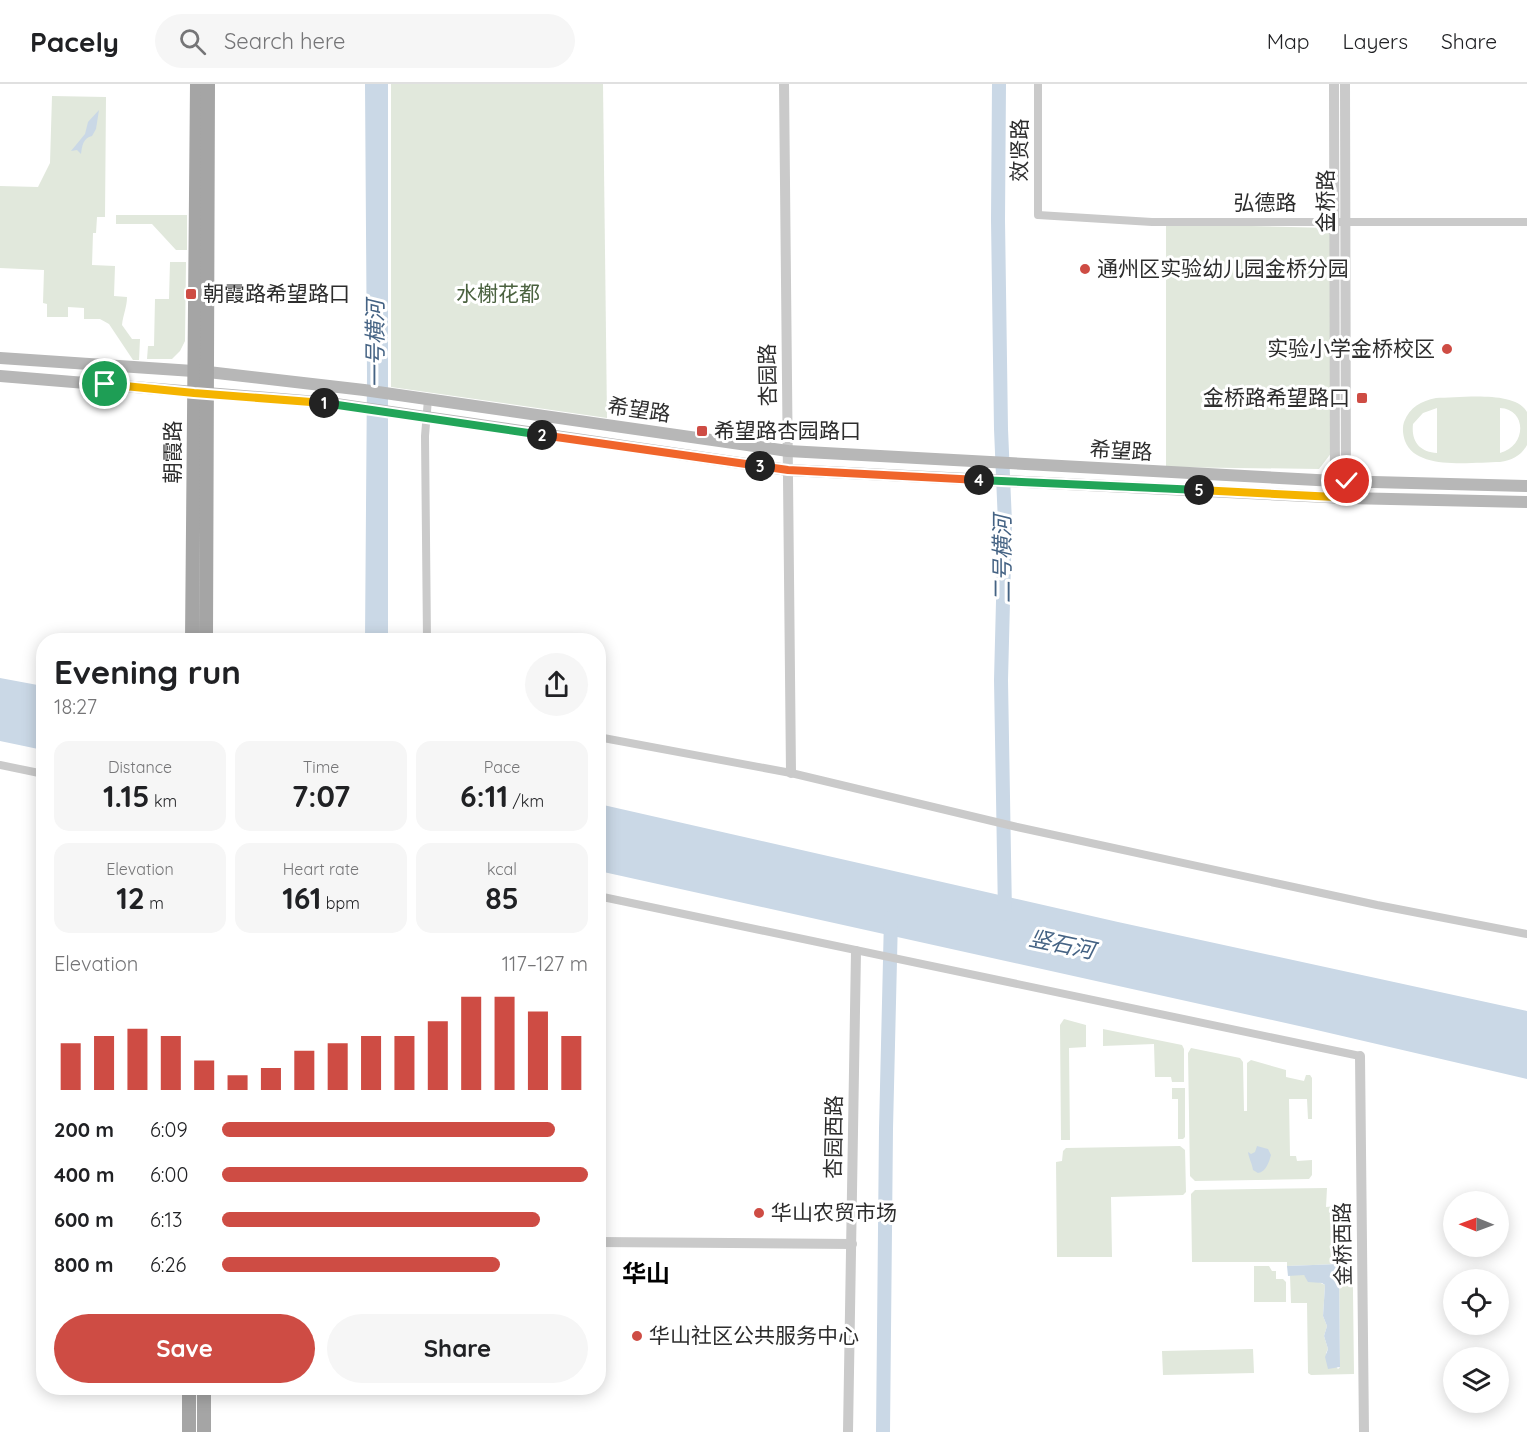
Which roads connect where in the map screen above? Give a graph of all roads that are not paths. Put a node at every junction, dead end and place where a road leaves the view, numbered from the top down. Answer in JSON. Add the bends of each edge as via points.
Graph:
{"nodes":[{"id":1,"x":196,"y":84,"type":"edge"},
{"id":2,"x":208,"y":84,"type":"edge"},
{"id":3,"x":784,"y":84,"type":"edge"},
{"id":4,"x":1038,"y":84,"type":"edge"},
{"id":5,"x":1334,"y":84,"type":"edge"},
{"id":6,"x":1344,"y":84,"type":"edge"},
{"id":7,"x":1038,"y":215,"type":"joint"},
{"id":8,"x":1345,"y":221,"type":"junction"},
{"id":9,"x":1527,"y":222,"type":"edge"},
{"id":10,"x":0,"y":358,"type":"edge"},
{"id":11,"x":202,"y":372,"type":"junction"},
{"id":12,"x":0,"y":376,"type":"edge"},
{"id":13,"x":201,"y":393,"type":"junction"},
{"id":14,"x":428,"y":399,"type":"junction"},
{"id":15,"x":426,"y":418,"type":"junction"},
{"id":16,"x":788,"y":451,"type":"junction"},
{"id":17,"x":788,"y":470,"type":"junction"},
{"id":18,"x":1341,"y":481,"type":"junction"},
{"id":19,"x":1527,"y":486,"type":"edge"},
{"id":20,"x":1341,"y":497,"type":"junction"},
{"id":21,"x":1527,"y":502,"type":"edge"},
{"id":22,"x":192,"y":633,"type":"edge"},
{"id":23,"x":206,"y":633,"type":"edge"},
{"id":24,"x":427,"y":633,"type":"edge"},
{"id":25,"x":606,"y":738,"type":"edge"},
{"id":26,"x":0,"y":765,"type":"edge"},
{"id":27,"x":36,"y":772,"type":"edge"},
{"id":28,"x":791,"y":773,"type":"junction"},
{"id":29,"x":606,"y":898,"type":"edge"},
{"id":30,"x":1527,"y":934,"type":"edge"},
{"id":31,"x":856,"y":951,"type":"junction"},
{"id":32,"x":1360,"y":1056,"type":"joint"},
{"id":33,"x":606,"y":1242,"type":"edge"},
{"id":34,"x":852,"y":1244,"type":"junction"},
{"id":35,"x":189,"y":1395,"type":"edge"},
{"id":36,"x":204,"y":1395,"type":"edge"},
{"id":37,"x":189,"y":1432,"type":"edge"},
{"id":38,"x":204,"y":1432,"type":"edge"},
{"id":39,"x":848,"y":1432,"type":"edge"},
{"id":40,"x":1364,"y":1432,"type":"edge"}],
"edges":[{"from":1,"to":11,"type":"main road","name":"朝霞路"},
{"from":2,"to":11,"type":"main road","name":"朝霞路"},
{"from":3,"to":16,"type":"street","name":"杏园路"},
{"from":4,"to":7,"type":"street","name":"效贤路"},
{"from":5,"to":18,"type":"street","name":"金桥路"},
{"from":6,"to":8,"type":"street","name":"金桥路"},
{"from":7,"to":8,"type":"street","name":"弘德路","via":[[1152,222]]},
{"from":8,"to":9,"type":"street","name":"弘德路"},
{"from":8,"to":18,"type":"street","name":"金桥路"},
{"from":10,"to":11,"type":"main road","name":"希望路"},
{"from":11,"to":13,"type":"main road","name":"朝霞路"},
{"from":11,"to":14,"type":"main road","name":"希望路"},
{"from":12,"to":13,"type":"main road","name":"希望路"},
{"from":13,"to":15,"type":"main road","name":"希望路","via":[[329,404]]},
{"from":13,"to":22,"type":"main road","name":"朝霞路"},
{"from":13,"to":23,"type":"main road","name":"朝霞路"},
{"from":14,"to":15,"type":"street"},
{"from":14,"to":16,"type":"main road","name":"希望路"},
{"from":15,"to":17,"type":"main road","name":"希望路"},
{"from":15,"to":24,"type":"street"},
{"from":16,"to":17,"type":"street","name":"杏园路"},
{"from":16,"to":18,"type":"main road","name":"希望路"},
{"from":17,"to":20,"type":"main road","name":"希望路"},
{"from":17,"to":28,"type":"street","name":"杏园路"},
{"from":18,"to":19,"type":"main road","name":"希望路"},
{"from":18,"to":20,"type":"street","name":"金桥路"},
{"from":20,"to":21,"type":"main road","name":"希望路"},
{"from":25,"to":28,"type":"street"},
{"from":26,"to":27,"type":"street"},
{"from":28,"to":30,"type":"street","via":[[1017,827]]},
{"from":29,"to":31,"type":"street"},
{"from":31,"to":32,"type":"street"},
{"from":31,"to":34,"type":"street","name":"杏园西路"},
{"from":32,"to":40,"type":"street","name":"金桥西路"},
{"from":33,"to":34,"type":"street"},
{"from":34,"to":39,"type":"street","name":"杏园西路"},
{"from":35,"to":37,"type":"main road"},
{"from":36,"to":38,"type":"main road"}]}
